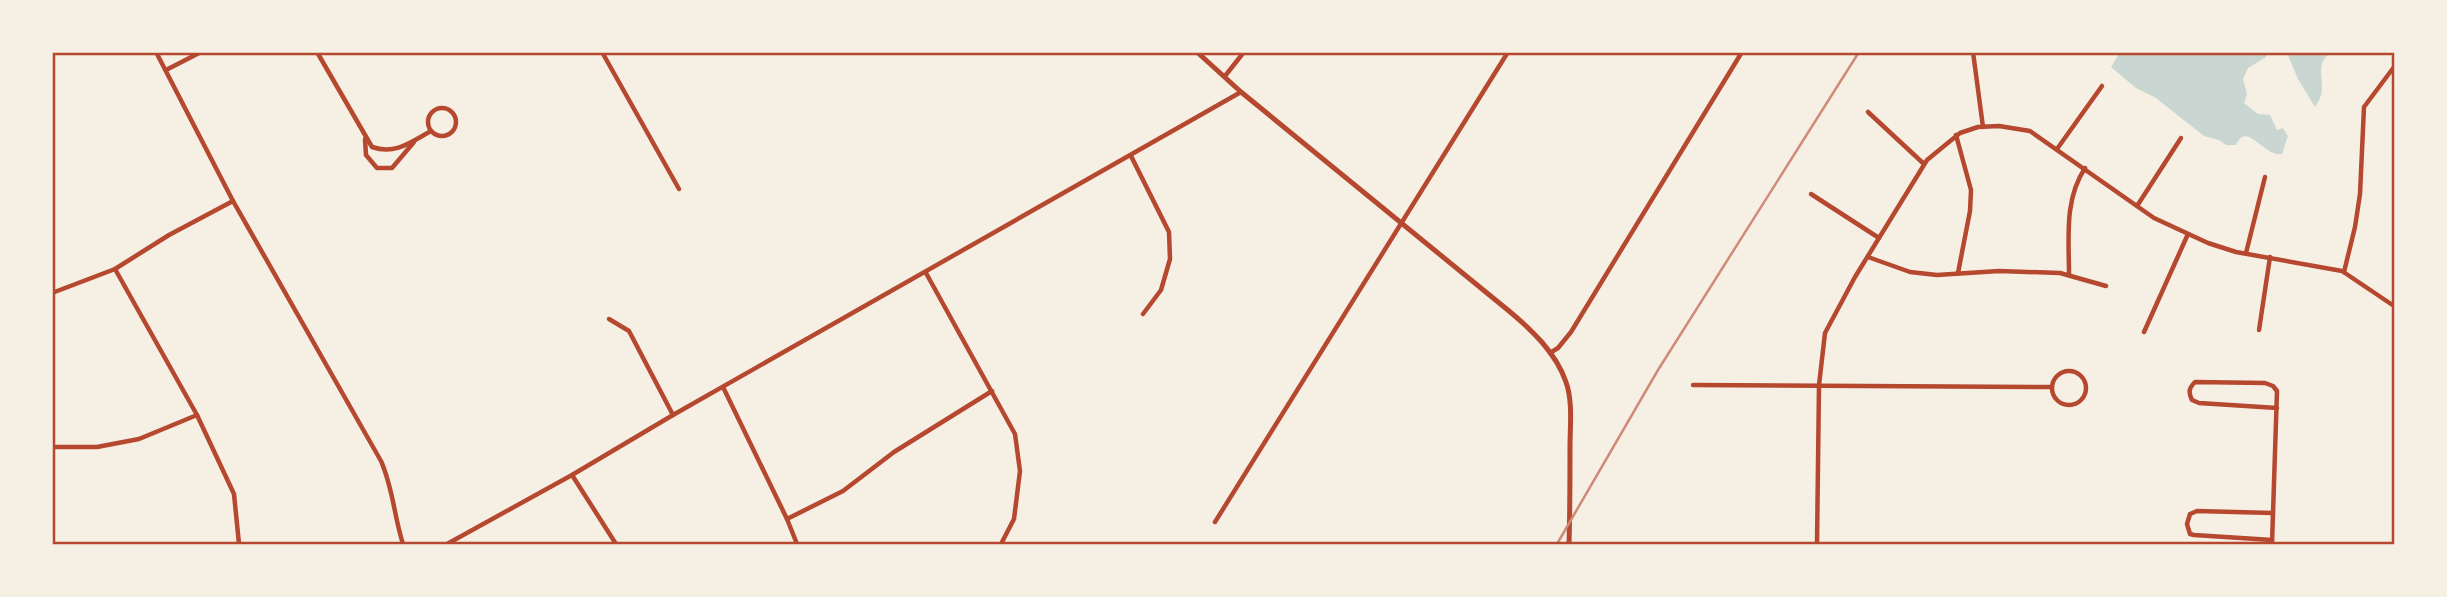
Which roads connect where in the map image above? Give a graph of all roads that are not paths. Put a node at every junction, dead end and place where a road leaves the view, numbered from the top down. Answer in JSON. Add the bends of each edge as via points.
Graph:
{"nodes":[{"id":1,"x":156,"y":52,"type":"edge"},
{"id":2,"x":201,"y":52,"type":"edge"},
{"id":3,"x":317,"y":52,"type":"edge"},
{"id":4,"x":602,"y":52,"type":"edge"},
{"id":5,"x":1197,"y":52,"type":"edge"},
{"id":6,"x":1244,"y":52,"type":"edge"},
{"id":7,"x":1508,"y":52,"type":"edge"},
{"id":8,"x":1742,"y":52,"type":"edge"},
{"id":9,"x":1973,"y":52,"type":"edge"},
{"id":10,"x":2395,"y":67,"type":"edge"},
{"id":11,"x":166,"y":69,"type":"junction"},
{"id":12,"x":1225,"y":76,"type":"junction"},
{"id":13,"x":2102,"y":86,"type":"dead end"},
{"id":14,"x":1241,"y":92,"type":"junction"},
{"id":15,"x":1868,"y":111,"type":"dead end"},
{"id":16,"x":1983,"y":127,"type":"junction"},
{"id":17,"x":431,"y":131,"type":"junction"},
{"id":18,"x":1956,"y":135,"type":"junction"},
{"id":19,"x":365,"y":138,"type":"junction"},
{"id":20,"x":2181,"y":138,"type":"dead end"},
{"id":21,"x":416,"y":139,"type":"junction"},
{"id":22,"x":2057,"y":149,"type":"junction"},
{"id":23,"x":1131,"y":156,"type":"junction"},
{"id":24,"x":1924,"y":164,"type":"junction"},
{"id":25,"x":2085,"y":168,"type":"junction"},
{"id":26,"x":2265,"y":177,"type":"dead end"},
{"id":27,"x":679,"y":190,"type":"dead end"},
{"id":28,"x":1811,"y":194,"type":"dead end"},
{"id":29,"x":233,"y":201,"type":"junction"},
{"id":30,"x":2137,"y":206,"type":"junction"},
{"id":31,"x":1402,"y":223,"type":"junction"},
{"id":32,"x":2188,"y":234,"type":"junction"},
{"id":33,"x":1879,"y":238,"type":"junction"},
{"id":34,"x":2246,"y":253,"type":"junction"},
{"id":35,"x":1868,"y":257,"type":"junction"},
{"id":36,"x":2270,"y":257,"type":"junction"},
{"id":37,"x":115,"y":269,"type":"junction"},
{"id":38,"x":2344,"y":272,"type":"junction"},
{"id":39,"x":926,"y":273,"type":"junction"},
{"id":40,"x":1958,"y":273,"type":"junction"},
{"id":41,"x":2068,"y":274,"type":"junction"},
{"id":42,"x":2106,"y":286,"type":"dead end"},
{"id":43,"x":52,"y":293,"type":"edge"},
{"id":44,"x":2395,"y":306,"type":"edge"},
{"id":45,"x":1143,"y":314,"type":"dead end"},
{"id":46,"x":609,"y":319,"type":"dead end"},
{"id":47,"x":2259,"y":330,"type":"dead end"},
{"id":48,"x":2144,"y":332,"type":"dead end"},
{"id":49,"x":1550,"y":353,"type":"junction"},
{"id":50,"x":1693,"y":385,"type":"dead end"},
{"id":51,"x":1819,"y":386,"type":"junction"},
{"id":52,"x":723,"y":387,"type":"junction"},
{"id":53,"x":2052,"y":387,"type":"junction"},
{"id":54,"x":992,"y":391,"type":"junction"},
{"id":55,"x":2277,"y":408,"type":"junction"},
{"id":56,"x":197,"y":415,"type":"junction"},
{"id":57,"x":673,"y":415,"type":"junction"},
{"id":58,"x":52,"y":447,"type":"edge"},
{"id":59,"x":572,"y":475,"type":"junction"},
{"id":60,"x":2273,"y":513,"type":"junction"},
{"id":61,"x":787,"y":519,"type":"junction"},
{"id":62,"x":1215,"y":522,"type":"dead end"},
{"id":63,"x":2272,"y":542,"type":"edge"},
{"id":64,"x":239,"y":544,"type":"edge"},
{"id":65,"x":403,"y":544,"type":"edge"},
{"id":66,"x":447,"y":544,"type":"edge"},
{"id":67,"x":616,"y":544,"type":"edge"},
{"id":68,"x":797,"y":544,"type":"edge"},
{"id":69,"x":1001,"y":544,"type":"edge"},
{"id":70,"x":1569,"y":544,"type":"edge"},
{"id":71,"x":1817,"y":544,"type":"edge"}],
"edges":[{"from":1,"to":11,"type":"street"},
{"from":2,"to":11,"type":"street"},
{"from":3,"to":19,"type":"street"},
{"from":4,"to":27,"type":"street"},
{"from":5,"to":12,"type":"main road"},
{"from":6,"to":12,"type":"street"},
{"from":7,"to":31,"type":"street"},
{"from":8,"to":49,"type":"street","via":[[1571,332]]},
{"from":9,"to":16,"type":"street"},
{"from":10,"to":38,"type":"street","via":[[2364,107],[2360,194]]},
{"from":11,"to":29,"type":"street"},
{"from":12,"to":14,"type":"main road"},
{"from":13,"to":22,"type":"street"},
{"from":14,"to":23,"type":"street"},
{"from":14,"to":31,"type":"main road"},
{"from":15,"to":24,"type":"street"},
{"from":16,"to":18,"type":"street"},
{"from":16,"to":22,"type":"street","via":[[2030,131]]},
{"from":17,"to":17,"type":"street","via":[[441,136],[452,133],[457,123],[454,113],[444,107],[433,110],[428,120]]},
{"from":17,"to":21,"type":"street"},
{"from":18,"to":24,"type":"street"},
{"from":18,"to":40,"type":"street","via":[[1971,190]]},
{"from":19,"to":21,"type":"street","via":[[382,150],[397,150]]},
{"from":19,"to":21,"type":"street","via":[[366,155],[377,168],[392,168]]},
{"from":20,"to":30,"type":"street"},
{"from":22,"to":25,"type":"street"},
{"from":23,"to":39,"type":"street"},
{"from":23,"to":45,"type":"street","via":[[1169,232],[1170,259],[1161,290]]},
{"from":24,"to":33,"type":"street"},
{"from":25,"to":30,"type":"street"},
{"from":25,"to":41,"type":"street","via":[[2073,190],[2069,214]]},
{"from":26,"to":34,"type":"street"},
{"from":28,"to":33,"type":"street"},
{"from":29,"to":37,"type":"street"},
{"from":29,"to":65,"type":"street","via":[[381,460],[391,484]]},
{"from":30,"to":32,"type":"street"},
{"from":31,"to":49,"type":"main road","via":[[1511,313]]},
{"from":31,"to":62,"type":"street"},
{"from":32,"to":34,"type":"street"},
{"from":32,"to":48,"type":"street"},
{"from":33,"to":35,"type":"street"},
{"from":34,"to":36,"type":"street"},
{"from":35,"to":40,"type":"street","via":[[1910,272]]},
{"from":35,"to":51,"type":"street","via":[[1825,333]]},
{"from":36,"to":38,"type":"street"},
{"from":36,"to":47,"type":"street"},
{"from":37,"to":43,"type":"street"},
{"from":37,"to":56,"type":"street"},
{"from":38,"to":44,"type":"street"},
{"from":39,"to":52,"type":"street"},
{"from":39,"to":54,"type":"street"},
{"from":40,"to":41,"type":"street"},
{"from":41,"to":42,"type":"street"},
{"from":46,"to":57,"type":"street","via":[[629,331]]},
{"from":49,"to":70,"type":"main road","via":[[1569,392]]},
{"from":50,"to":51,"type":"street"},
{"from":51,"to":53,"type":"street"},
{"from":51,"to":71,"type":"street"},
{"from":52,"to":57,"type":"street"},
{"from":52,"to":61,"type":"street"},
{"from":53,"to":53,"type":"street","via":[[2055,397],[2069,405],[2085,392],[2081,377],[2071,372],[2061,374]]},
{"from":54,"to":61,"type":"street","via":[[894,452],[842,491]]},
{"from":54,"to":69,"type":"street","via":[[1015,434],[1020,471],[1014,519]]},
{"from":55,"to":55,"type":"street","via":[[2277,391],[2265,383],[2195,382],[2190,387],[2192,400],[2199,403]]},
{"from":55,"to":60,"type":"street"},
{"from":56,"to":58,"type":"street","via":[[139,439],[97,447]]},
{"from":56,"to":64,"type":"street","via":[[234,494]]},
{"from":57,"to":59,"type":"street"},
{"from":59,"to":66,"type":"street"},
{"from":59,"to":67,"type":"street"},
{"from":60,"to":63,"type":"street"},
{"from":60,"to":63,"type":"street","via":[[2197,511],[2186,524],[2194,535]]},
{"from":61,"to":68,"type":"street"}]}
